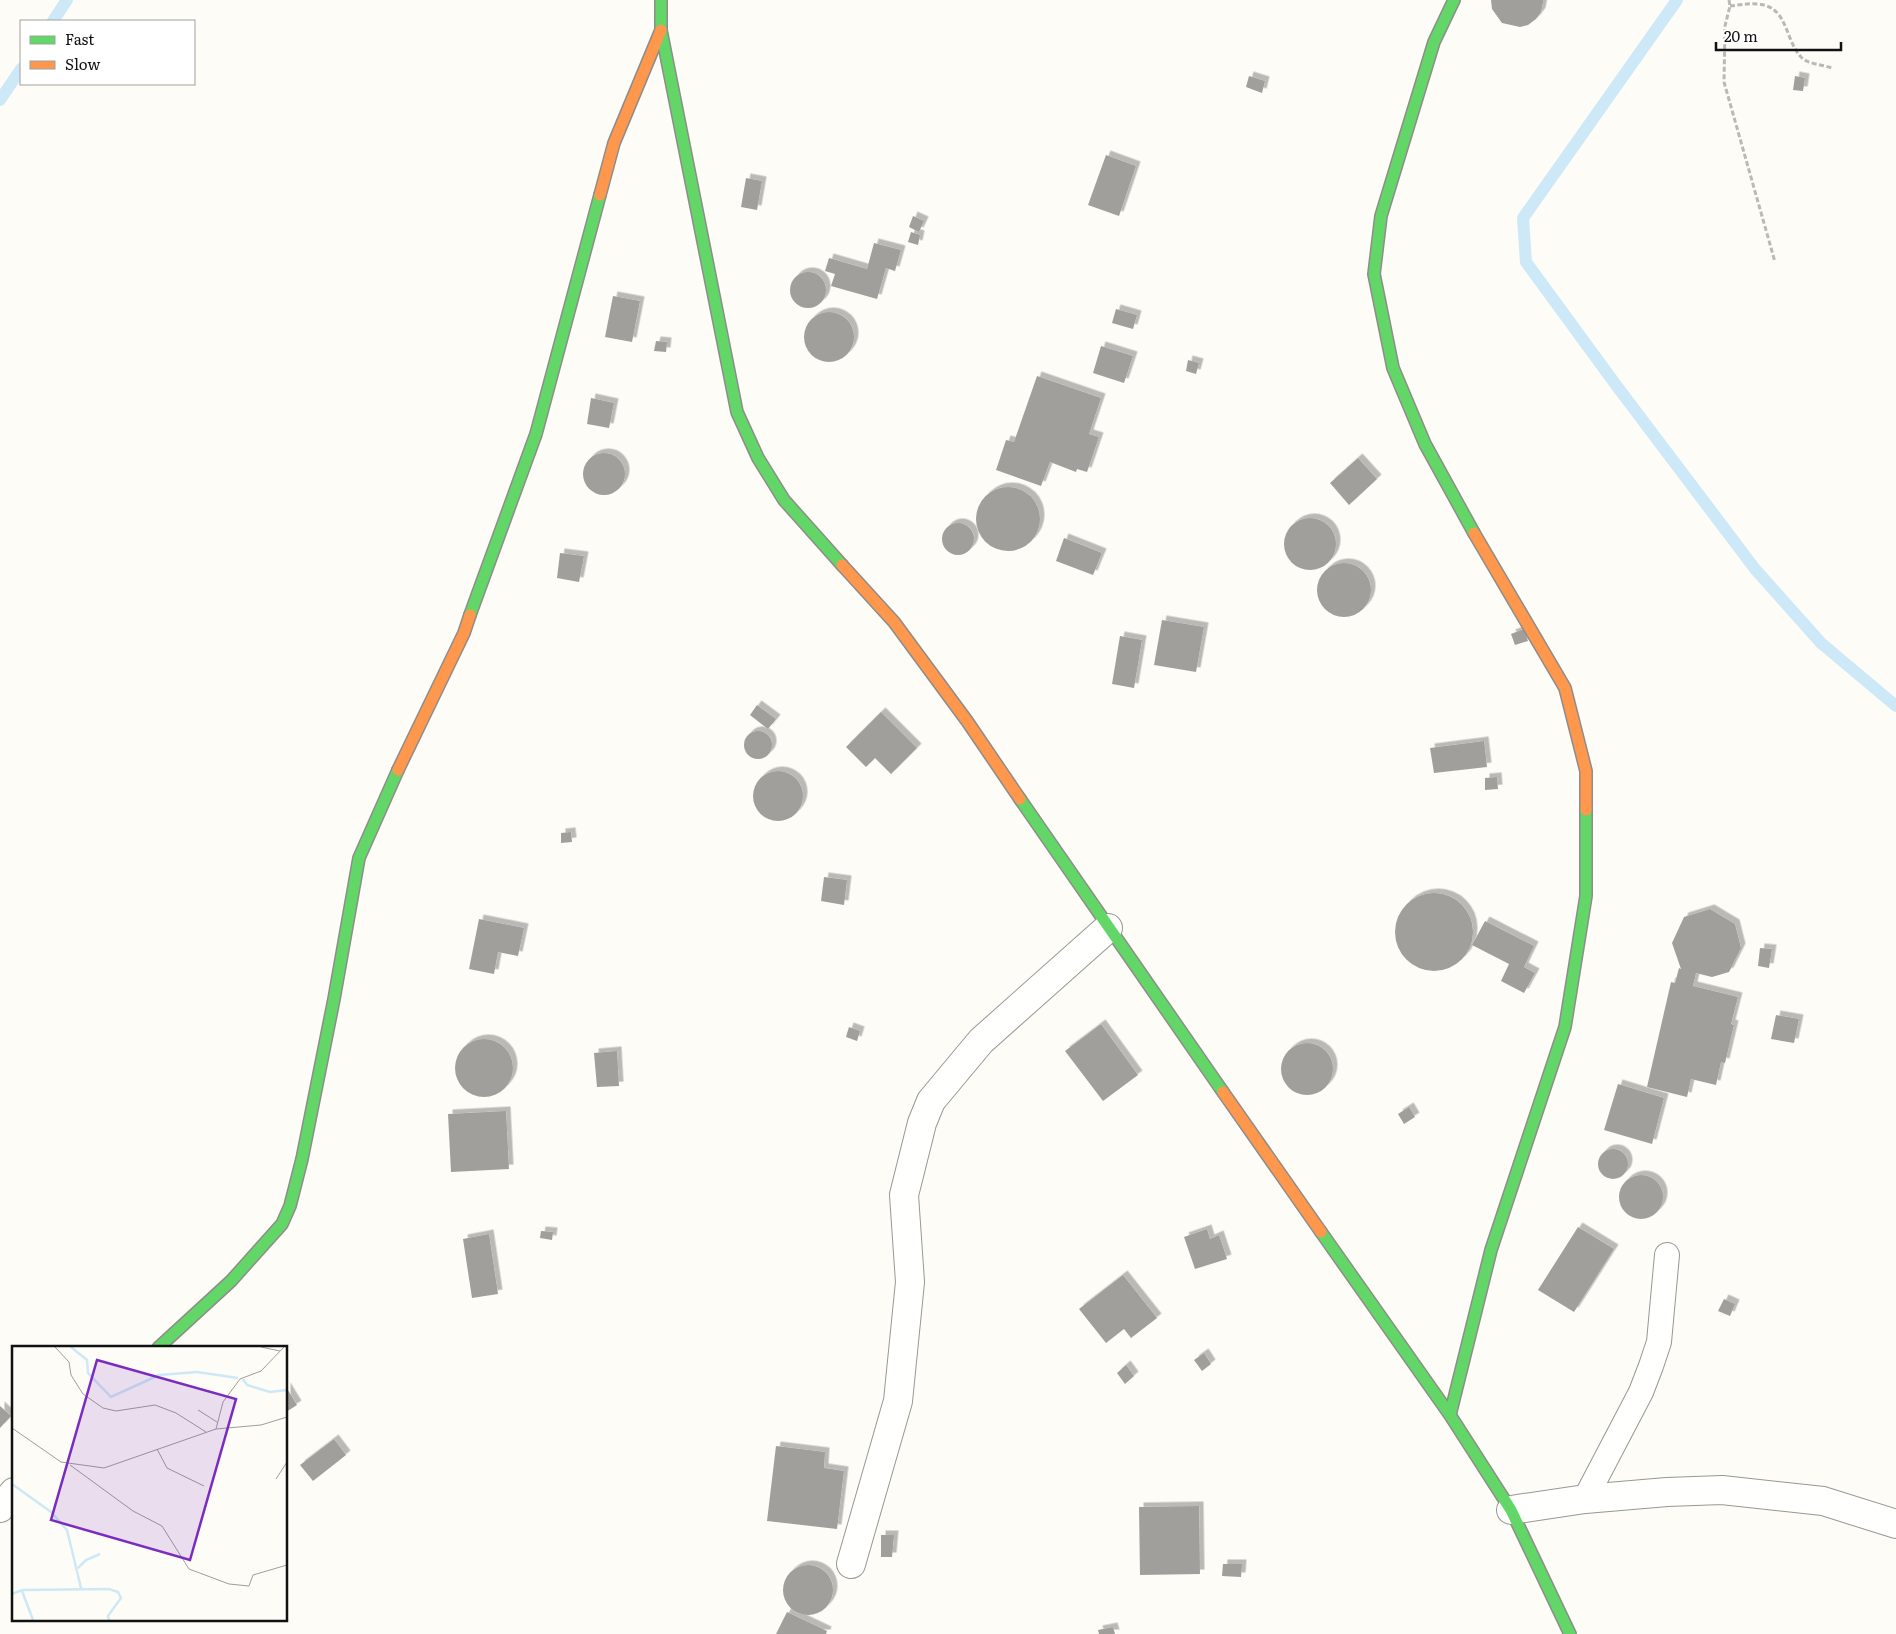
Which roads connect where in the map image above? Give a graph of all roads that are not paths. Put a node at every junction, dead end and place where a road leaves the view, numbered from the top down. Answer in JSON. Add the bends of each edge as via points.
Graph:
{"nodes":[{"id":1,"x":661,"y":0,"type":"edge"},
{"id":2,"x":1454,"y":0,"type":"edge"},
{"id":3,"x":661,"y":30,"type":"junction"},
{"id":4,"x":1108,"y":928,"type":"junction"},
{"id":5,"x":1667,"y":1256,"type":"dead end"},
{"id":6,"x":160,"y":1346,"type":"edge"},
{"id":7,"x":1450,"y":1415,"type":"junction"},
{"id":8,"x":12,"y":1494,"type":"edge"},
{"id":9,"x":1585,"y":1499,"type":"junction"},
{"id":10,"x":0,"y":1508,"type":"edge"},
{"id":11,"x":1511,"y":1510,"type":"junction"},
{"id":12,"x":1896,"y":1524,"type":"edge"},
{"id":13,"x":851,"y":1564,"type":"dead end"},
{"id":14,"x":1570,"y":1634,"type":"edge"}],
"edges":[{"from":1,"to":3,"type":"street"},
{"from":2,"to":7,"type":"street","via":[[1434,42],[1381,216],[1374,274],[1393,368],[1425,444],[1566,688],[1586,771],[1586,896],[1565,1027],[1491,1250]]},
{"from":3,"to":4,"type":"street","via":[[738,412],[758,458],[784,500],[894,622],[956,705]]},
{"from":3,"to":6,"type":"street","via":[[614,144],[536,434],[464,633],[359,858],[334,999],[290,1206],[282,1224],[231,1281]]},
{"from":4,"to":7,"type":"street"},
{"from":4,"to":13,"type":"street","via":[[981,1041],[931,1101],[922,1123],[904,1195],[910,1282],[898,1401]]},
{"from":5,"to":9,"type":"lane","via":[[1659,1342],[1651,1366],[1641,1392]]},
{"from":7,"to":11,"type":"street"},
{"from":8,"to":10,"type":"street"},
{"from":9,"to":11,"type":"street"},
{"from":9,"to":12,"type":"street","via":[[1722,1490],[1823,1501]]},
{"from":11,"to":14,"type":"street"}]}
